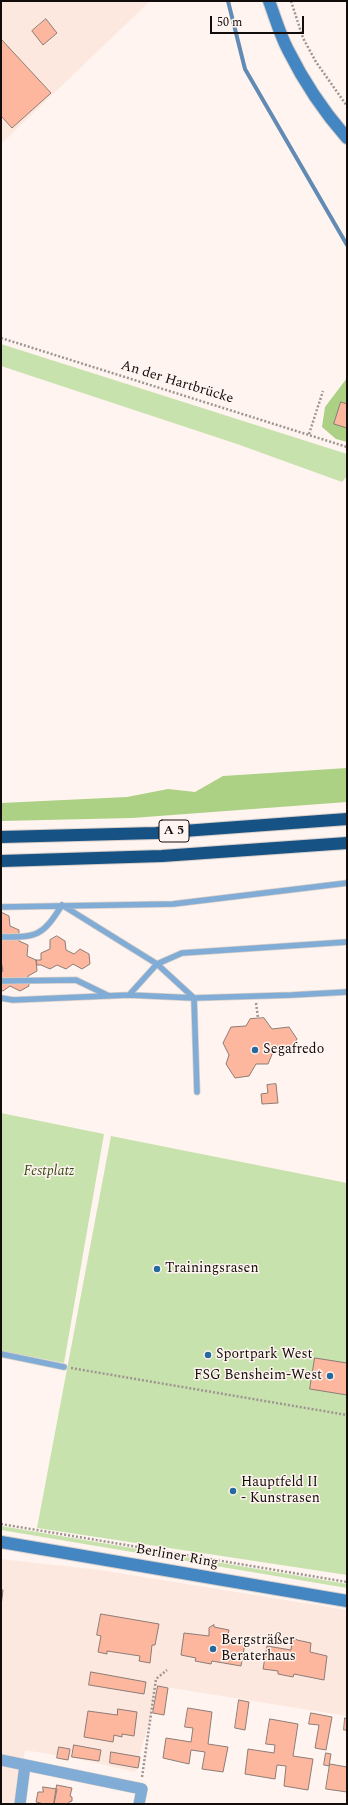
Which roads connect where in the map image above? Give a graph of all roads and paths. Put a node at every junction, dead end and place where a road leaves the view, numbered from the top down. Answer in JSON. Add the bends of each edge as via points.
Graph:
{"nodes":[{"id":1,"x":269,"y":1,"type":"edge"},
{"id":2,"x":291,"y":1,"type":"edge"},
{"id":3,"x":347,"y":106,"type":"edge"},
{"id":4,"x":347,"y":138,"type":"edge"},
{"id":5,"x":1,"y":338,"type":"edge"},
{"id":6,"x":323,"y":390,"type":"dead end"},
{"id":7,"x":309,"y":434,"type":"junction"},
{"id":8,"x":347,"y":446,"type":"edge"},
{"id":9,"x":347,"y":818,"type":"edge"},
{"id":10,"x":1,"y":837,"type":"edge"},
{"id":11,"x":347,"y":843,"type":"edge"},
{"id":12,"x":1,"y":861,"type":"edge"},
{"id":13,"x":347,"y":883,"type":"edge"},
{"id":14,"x":62,"y":905,"type":"junction"},
{"id":15,"x":1,"y":907,"type":"edge"},
{"id":16,"x":1,"y":937,"type":"edge"},
{"id":17,"x":347,"y":942,"type":"edge"},
{"id":18,"x":157,"y":964,"type":"junction"},
{"id":19,"x":1,"y":981,"type":"edge"},
{"id":20,"x":347,"y":992,"type":"edge"},
{"id":21,"x":111,"y":996,"type":"junction"},
{"id":22,"x":129,"y":996,"type":"junction"},
{"id":23,"x":256,"y":996,"type":"junction"},
{"id":24,"x":1,"y":998,"type":"edge"},
{"id":25,"x":194,"y":998,"type":"junction"},
{"id":26,"x":258,"y":1018,"type":"dead end"},
{"id":27,"x":197,"y":1092,"type":"dead end"},
{"id":28,"x":1,"y":1354,"type":"edge"},
{"id":29,"x":64,"y":1367,"type":"joint"},
{"id":30,"x":347,"y":1415,"type":"edge"},
{"id":31,"x":1,"y":1524,"type":"edge"},
{"id":32,"x":1,"y":1542,"type":"edge"},
{"id":33,"x":347,"y":1582,"type":"edge"},
{"id":34,"x":347,"y":1601,"type":"edge"},
{"id":35,"x":167,"y":1670,"type":"dead end"},
{"id":36,"x":1,"y":1760,"type":"edge"},
{"id":37,"x":25,"y":1765,"type":"junction"},
{"id":38,"x":142,"y":1789,"type":"junction"},
{"id":39,"x":20,"y":1804,"type":"edge"},
{"id":40,"x":139,"y":1804,"type":"edge"}],
"edges":[{"from":1,"to":4,"type":"street","via":[[288,50],[316,98]]},
{"from":2,"to":3,"type":"path","via":[[303,38],[316,62]]},
{"from":5,"to":7,"type":"path","name":"An der Hartbrücke"},
{"from":6,"to":7,"type":"path"},
{"from":7,"to":8,"type":"path","name":"An der Hartbrücke"},
{"from":9,"to":10,"type":"highway","number":"A 5","via":[[156,833]]},
{"from":11,"to":12,"type":"highway","number":"A 5","via":[[162,856]]},
{"from":13,"to":14,"type":"lane","via":[[173,904]]},
{"from":14,"to":15,"type":"lane"},
{"from":14,"to":16,"type":"lane","via":[[49,926],[31,937]]},
{"from":14,"to":18,"type":"lane"},
{"from":17,"to":18,"type":"lane","via":[[182,953]]},
{"from":18,"to":22,"type":"lane"},
{"from":18,"to":25,"type":"lane"},
{"from":19,"to":21,"type":"lane","via":[[76,980]]},
{"from":20,"to":23,"type":"lane"},
{"from":21,"to":22,"type":"lane"},
{"from":21,"to":24,"type":"lane","via":[[13,1000]]},
{"from":22,"to":25,"type":"lane"},
{"from":23,"to":25,"type":"lane"},
{"from":23,"to":26,"type":"path"},
{"from":25,"to":27,"type":"lane"},
{"from":28,"to":29,"type":"lane"},
{"from":29,"to":30,"type":"path"},
{"from":31,"to":33,"type":"path"},
{"from":32,"to":34,"type":"street","name":"Berliner Ring"},
{"from":35,"to":38,"type":"path","via":[[156,1679],[142,1764]]},
{"from":36,"to":37,"type":"street"},
{"from":37,"to":38,"type":"street"},
{"from":37,"to":39,"type":"street"},
{"from":38,"to":40,"type":"street"}]}
